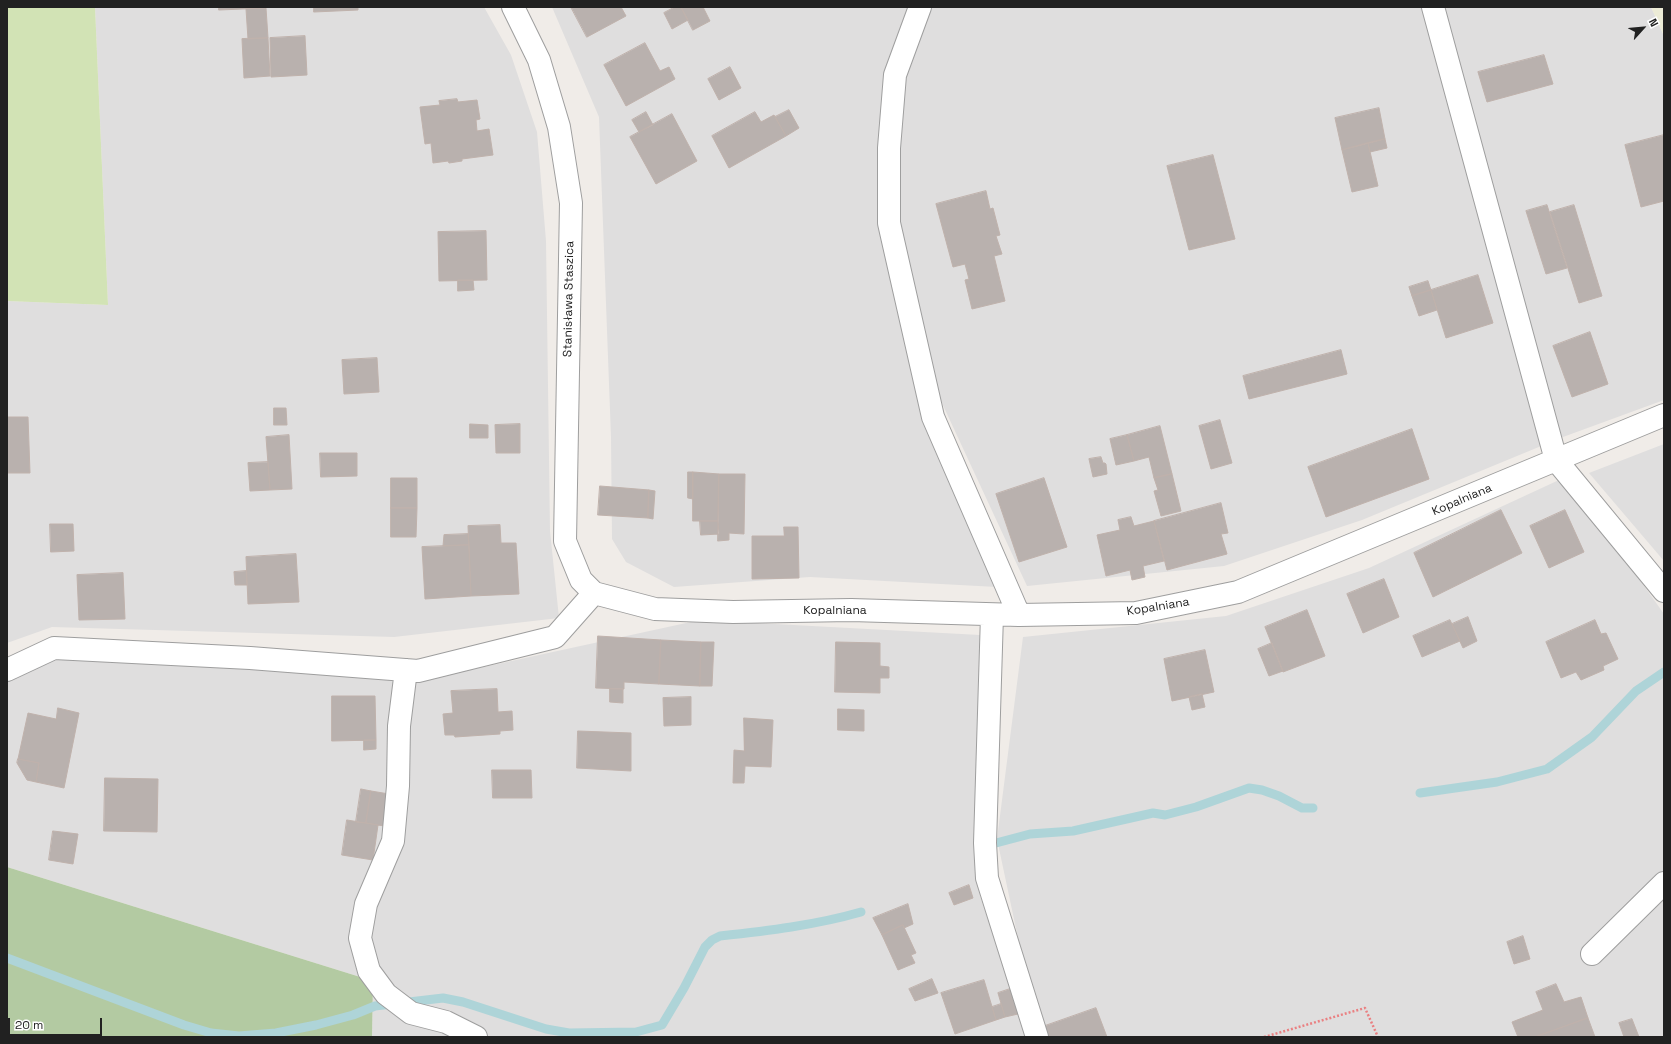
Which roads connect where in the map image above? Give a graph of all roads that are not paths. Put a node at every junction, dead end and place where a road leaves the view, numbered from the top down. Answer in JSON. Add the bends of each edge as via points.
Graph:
{"nodes":[{"id":1,"x":512,"y":7,"type":"edge"},
{"id":2,"x":920,"y":7,"type":"edge"},
{"id":3,"x":1433,"y":7,"type":"edge"},
{"id":4,"x":1664,"y":415,"type":"edge"},
{"id":5,"x":1556,"y":460,"type":"junction"},
{"id":6,"x":1664,"y":591,"type":"edge"},
{"id":7,"x":594,"y":593,"type":"junction"},
{"id":8,"x":992,"y":615,"type":"junction"},
{"id":9,"x":1019,"y":615,"type":"junction"},
{"id":10,"x":7,"y":670,"type":"edge"},
{"id":11,"x":406,"y":670,"type":"junction"},
{"id":12,"x":1664,"y":883,"type":"edge"},
{"id":13,"x":1592,"y":954,"type":"dead end"},
{"id":14,"x":476,"y":1037,"type":"edge"},
{"id":15,"x":1037,"y":1037,"type":"edge"}],
"edges":[{"from":1,"to":7,"type":"street","name":"Stanisława Staszica","via":[[541,68],[559,127],[571,203],[565,541],[581,580]]},
{"from":2,"to":9,"type":"street","via":[[895,76],[889,148],[889,223],[933,417]]},
{"from":3,"to":5,"type":"street"},
{"from":4,"to":5,"type":"street","name":"Kopalniana"},
{"from":5,"to":6,"type":"street"},
{"from":5,"to":9,"type":"street","name":"Kopalniana","via":[[1238,592],[1136,613]]},
{"from":7,"to":8,"type":"street","name":"Kopalniana","via":[[655,610],[851,610]]},
{"from":7,"to":11,"type":"street","via":[[556,637],[418,671]]},
{"from":8,"to":9,"type":"street","name":"Kopalniana"},
{"from":8,"to":15,"type":"street","via":[[985,843],[987,878]]},
{"from":10,"to":11,"type":"street","via":[[54,648],[250,658]]},
{"from":11,"to":14,"type":"street","via":[[399,726],[398,786],[393,841],[366,904],[360,938],[369,971],[386,994],[411,1013],[446,1022]]},
{"from":12,"to":13,"type":"street"}]}
